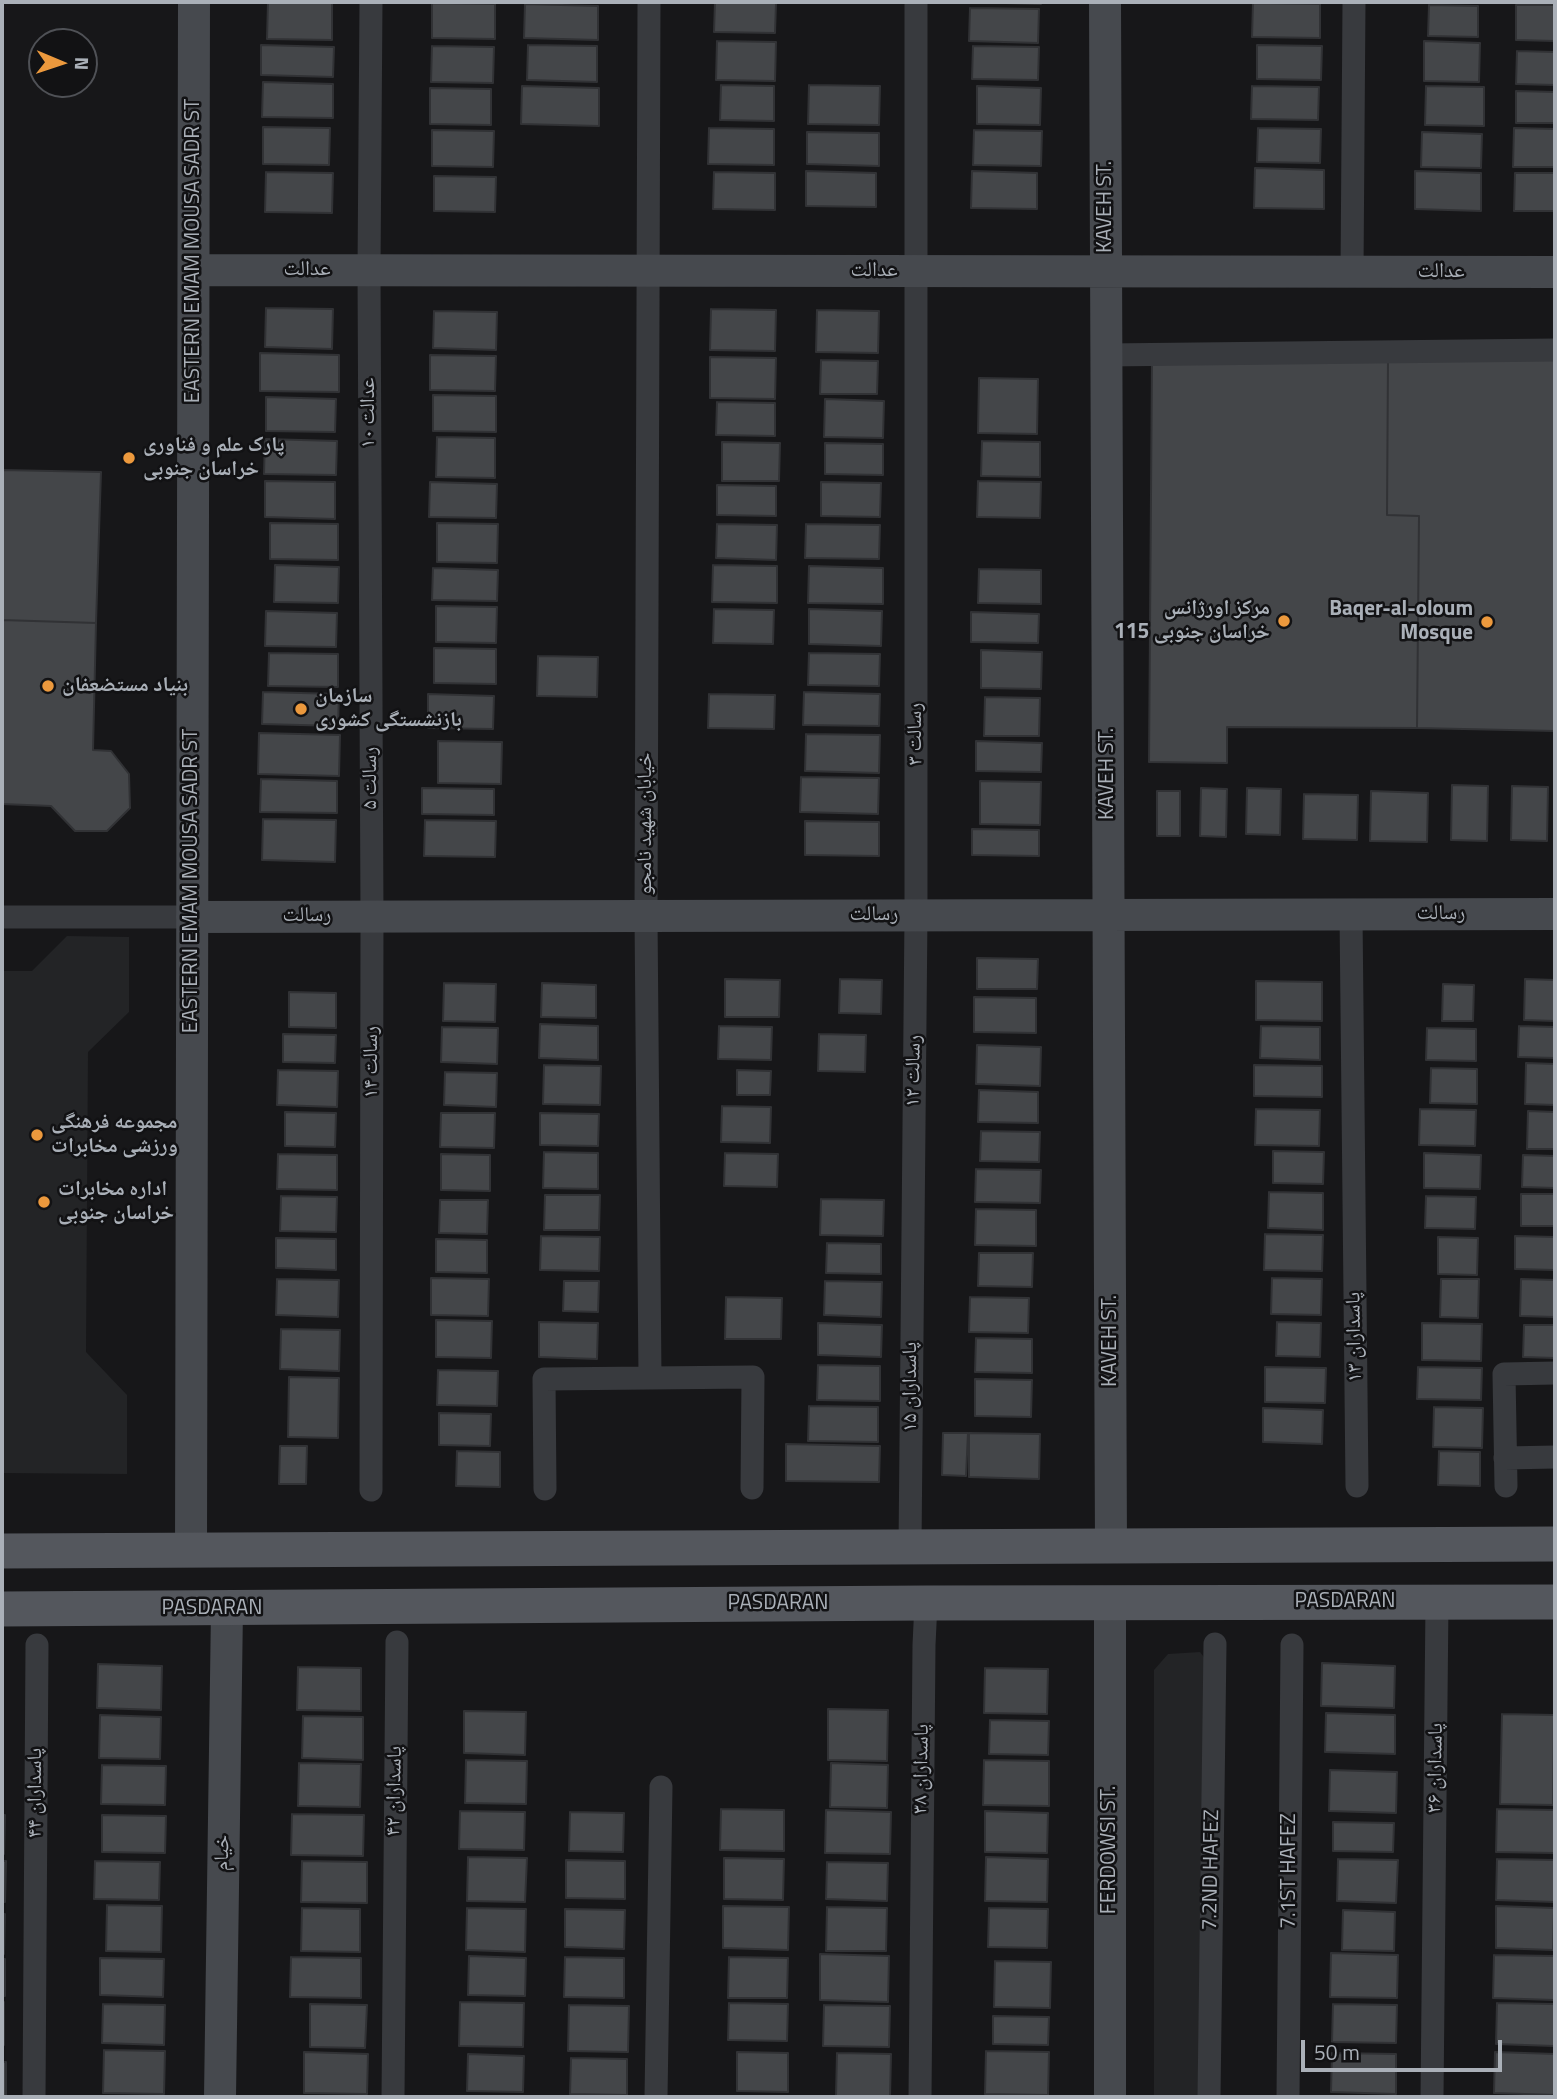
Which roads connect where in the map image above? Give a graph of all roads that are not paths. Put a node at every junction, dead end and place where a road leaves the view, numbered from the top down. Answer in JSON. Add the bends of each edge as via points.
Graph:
{"nodes":[{"id":1,"x":194,"y":2,"type":"edge"},
{"id":2,"x":371,"y":2,"type":"edge"},
{"id":3,"x":649,"y":2,"type":"edge"},
{"id":4,"x":916,"y":2,"type":"edge"},
{"id":5,"x":1105,"y":2,"type":"edge"},
{"id":6,"x":1354,"y":2,"type":"edge"},
{"id":7,"x":194,"y":270,"type":"junction"},
{"id":8,"x":369,"y":270,"type":"junction"},
{"id":9,"x":647,"y":270,"type":"junction"},
{"id":10,"x":917,"y":271,"type":"junction"},
{"id":11,"x":1106,"y":271,"type":"junction"},
{"id":12,"x":1352,"y":272,"type":"junction"},
{"id":13,"x":1555,"y":272,"type":"edge"},
{"id":14,"x":1555,"y":350,"type":"edge"},
{"id":15,"x":1106,"y":355,"type":"junction"},
{"id":16,"x":370,"y":556,"type":"joint"},
{"id":17,"x":1351,"y":914,"type":"junction"},
{"id":18,"x":1555,"y":914,"type":"edge"},
{"id":19,"x":916,"y":915,"type":"junction"},
{"id":20,"x":1109,"y":915,"type":"junction"},
{"id":21,"x":2,"y":916,"type":"edge"},
{"id":22,"x":372,"y":916,"type":"junction"},
{"id":23,"x":646,"y":916,"type":"junction"},
{"id":24,"x":192,"y":917,"type":"junction"},
{"id":25,"x":913,"y":1227,"type":"joint"},
{"id":26,"x":1555,"y":1373,"type":"edge"},
{"id":27,"x":650,"y":1378,"type":"junction"},
{"id":28,"x":1555,"y":1457,"type":"edge"},
{"id":29,"x":1505,"y":1458,"type":"junction"},
{"id":30,"x":1357,"y":1486,"type":"dead end"},
{"id":31,"x":1506,"y":1486,"type":"dead end"},
{"id":32,"x":752,"y":1488,"type":"dead end"},
{"id":33,"x":545,"y":1489,"type":"dead end"},
{"id":34,"x":371,"y":1490,"type":"dead end"},
{"id":35,"x":1555,"y":1544,"type":"edge"},
{"id":36,"x":1111,"y":1546,"type":"junction"},
{"id":37,"x":910,"y":1547,"type":"junction"},
{"id":38,"x":2,"y":1550,"type":"edge"},
{"id":39,"x":191,"y":1550,"type":"junction"},
{"id":40,"x":1437,"y":1602,"type":"junction"},
{"id":41,"x":1555,"y":1602,"type":"edge"},
{"id":42,"x":926,"y":1603,"type":"junction"},
{"id":43,"x":1110,"y":1603,"type":"junction"},
{"id":44,"x":2,"y":1609,"type":"edge"},
{"id":45,"x":227,"y":1609,"type":"junction"},
{"id":46,"x":397,"y":1643,"type":"dead end"},
{"id":47,"x":1214,"y":1644,"type":"dead end"},
{"id":48,"x":37,"y":1645,"type":"dead end"},
{"id":49,"x":1292,"y":1645,"type":"dead end"},
{"id":50,"x":661,"y":1787,"type":"dead end"},
{"id":51,"x":34,"y":2097,"type":"edge"},
{"id":52,"x":220,"y":2097,"type":"edge"},
{"id":53,"x":393,"y":2097,"type":"edge"},
{"id":54,"x":656,"y":2097,"type":"edge"},
{"id":55,"x":920,"y":2097,"type":"edge"},
{"id":56,"x":1110,"y":2097,"type":"edge"},
{"id":57,"x":1209,"y":2097,"type":"edge"},
{"id":58,"x":1288,"y":2097,"type":"edge"},
{"id":59,"x":1432,"y":2097,"type":"edge"}],
"edges":[{"from":1,"to":7,"type":"street","name":"EASTERN EMAM MOUSA SADR ST"},
{"from":2,"to":8,"type":"street","name":"عدالت ۱۰"},
{"from":3,"to":9,"type":"street","name":"خیابان شهید نامجو"},
{"from":4,"to":10,"type":"street","name":"رسالت ۳"},
{"from":5,"to":11,"type":"street","name":"KAVEH ST."},
{"from":6,"to":12,"type":"street"},
{"from":7,"to":8,"type":"street","name":"عدالت"},
{"from":7,"to":24,"type":"street","name":"EASTERN EMAM MOUSA SADR ST"},
{"from":8,"to":9,"type":"street","name":"عدالت"},
{"from":8,"to":16,"type":"street","name":"عدالت ۱۰"},
{"from":9,"to":10,"type":"street","name":"عدالت"},
{"from":9,"to":23,"type":"street","name":"خیابان شهید نامجو"},
{"from":10,"to":11,"type":"street","name":"عدالت"},
{"from":10,"to":19,"type":"street","name":"رسالت ۳"},
{"from":11,"to":12,"type":"street","name":"عدالت"},
{"from":11,"to":15,"type":"street","name":"KAVEH ST."},
{"from":12,"to":13,"type":"street","name":"عدالت"},
{"from":14,"to":15,"type":"street"},
{"from":15,"to":20,"type":"street","name":"KAVEH ST."},
{"from":16,"to":22,"type":"street","name":"رسالت ۵"},
{"from":17,"to":18,"type":"street","name":"رسالت"},
{"from":17,"to":20,"type":"street","name":"رسالت"},
{"from":17,"to":30,"type":"street","name":"پاسداران ۱۳"},
{"from":19,"to":20,"type":"street","name":"رسالت"},
{"from":19,"to":23,"type":"street","name":"رسالت"},
{"from":19,"to":25,"type":"street","name":"رسالت ۱۲"},
{"from":20,"to":36,"type":"street","name":"KAVEH ST."},
{"from":21,"to":24,"type":"street"},
{"from":22,"to":23,"type":"street","name":"رسالت"},
{"from":22,"to":24,"type":"street","name":"رسالت"},
{"from":22,"to":34,"type":"street","name":"رسالت ۱۴"},
{"from":23,"to":27,"type":"street","name":"خیابان شهید نامجو"},
{"from":24,"to":39,"type":"street","name":"EASTERN EMAM MOUSA SADR ST"},
{"from":25,"to":37,"type":"street","name":"پاسداران ۱۵"},
{"from":26,"to":29,"type":"street","via":[[1504,1374]]},
{"from":27,"to":32,"type":"street","via":[[754,1377]]},
{"from":27,"to":33,"type":"street","via":[[544,1379]]},
{"from":28,"to":29,"type":"street"},
{"from":29,"to":31,"type":"street"},
{"from":35,"to":36,"type":"main road"},
{"from":36,"to":37,"type":"main road"},
{"from":37,"to":39,"type":"main road"},
{"from":38,"to":39,"type":"main road"},
{"from":40,"to":41,"type":"main road","name":"PASDARAN"},
{"from":40,"to":43,"type":"main road","name":"PASDARAN"},
{"from":40,"to":59,"type":"street","name":"پاسداران ۳۶"},
{"from":42,"to":43,"type":"main road","name":"PASDARAN"},
{"from":42,"to":45,"type":"main road","name":"PASDARAN"},
{"from":42,"to":55,"type":"street","name":"پاسداران ۳۸"},
{"from":43,"to":56,"type":"street","name":"FERDOWSI ST."},
{"from":44,"to":45,"type":"main road","name":"PASDARAN"},
{"from":45,"to":52,"type":"street","name":"خیام"},
{"from":46,"to":53,"type":"street","name":"پاسداران ۴۲"},
{"from":47,"to":57,"type":"street","name":"7.2ND HAFEZ"},
{"from":48,"to":51,"type":"street","name":"پاسداران ۴۴"},
{"from":49,"to":58,"type":"street","name":"7.1ST HAFEZ"},
{"from":50,"to":54,"type":"street"}]}
